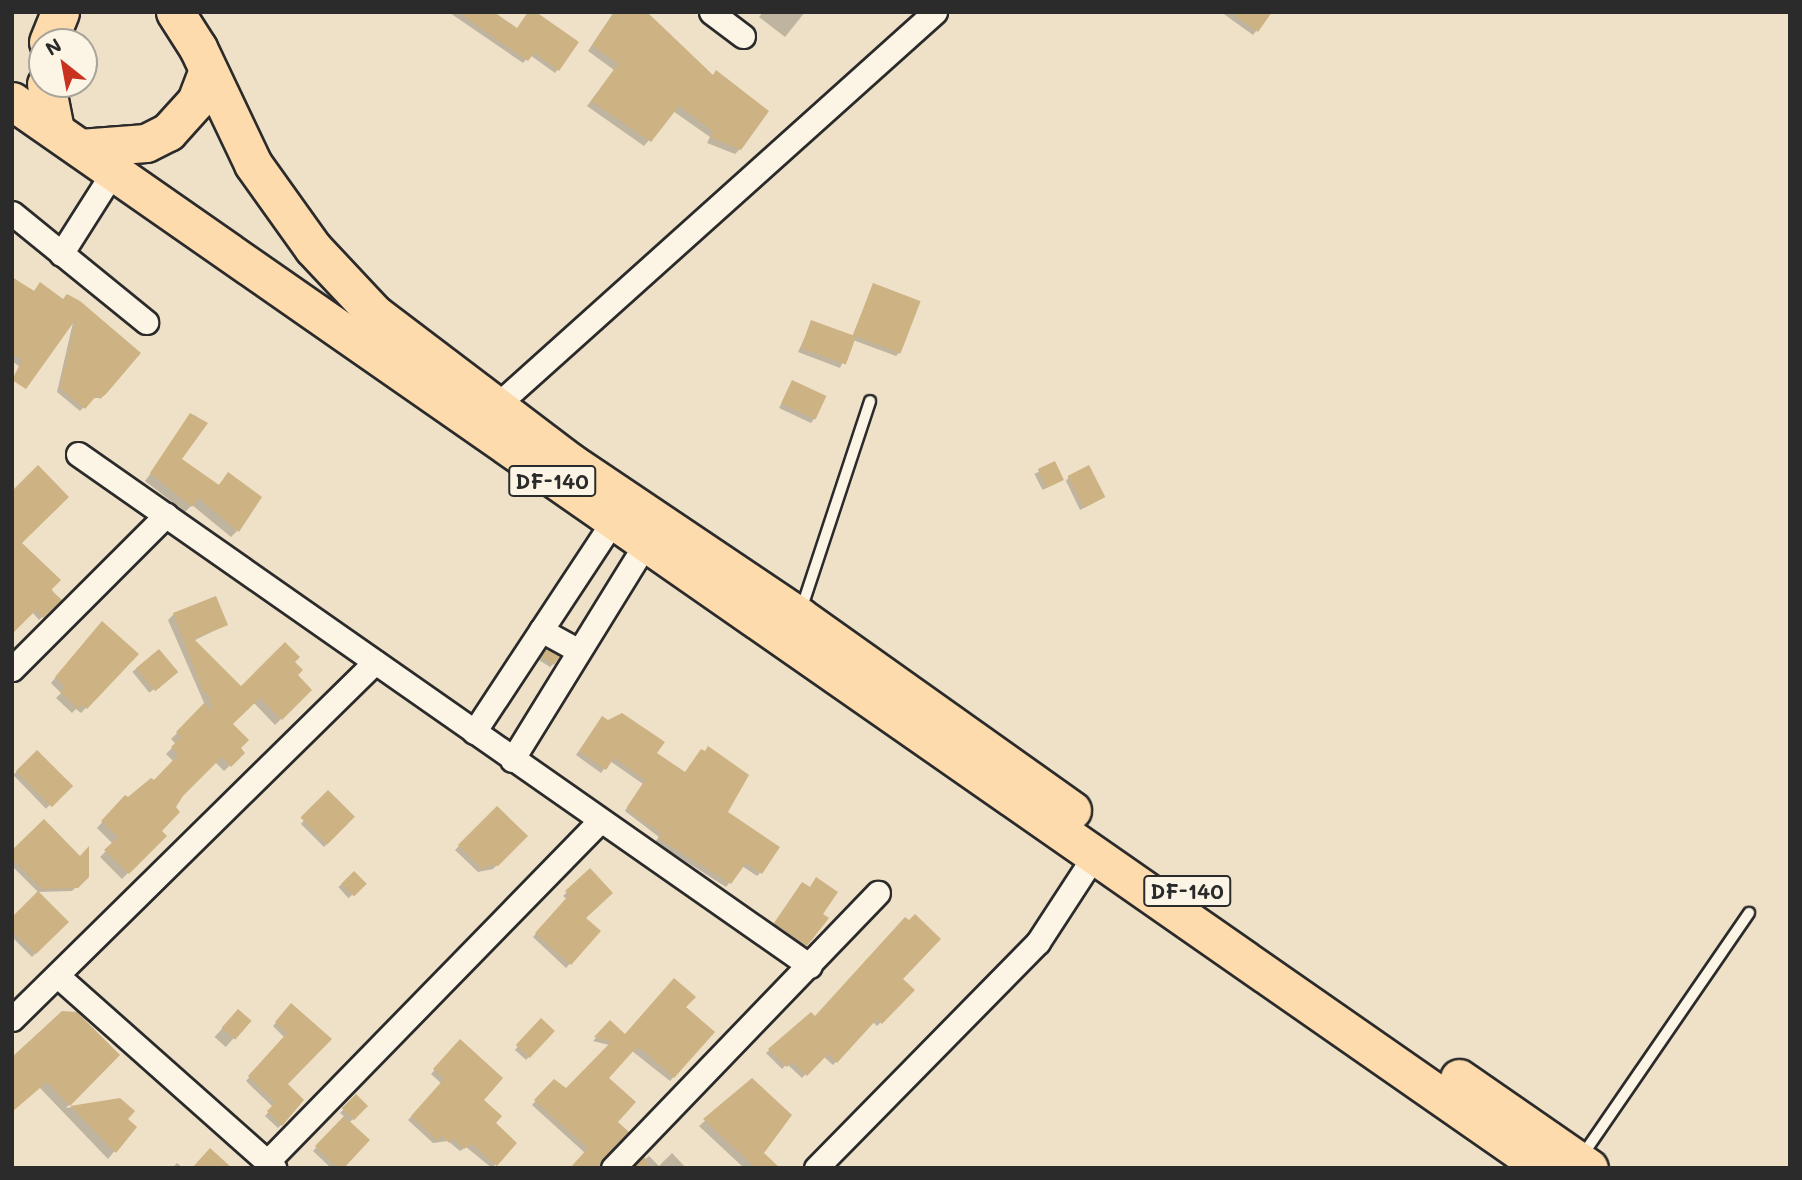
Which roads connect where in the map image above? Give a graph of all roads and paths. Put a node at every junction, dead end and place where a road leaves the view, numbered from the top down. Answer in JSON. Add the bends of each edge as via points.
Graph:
{"nodes":[{"id":1,"x":175,"y":12,"type":"edge"},
{"id":2,"x":711,"y":12,"type":"edge"},
{"id":3,"x":935,"y":12,"type":"edge"},
{"id":4,"x":743,"y":36,"type":"dead end"},
{"id":5,"x":207,"y":73,"type":"junction"},
{"id":6,"x":52,"y":98,"type":"edge"},
{"id":7,"x":12,"y":102,"type":"edge"},
{"id":8,"x":68,"y":139,"type":"junction"},
{"id":9,"x":113,"y":172,"type":"junction"},
{"id":10,"x":12,"y":213,"type":"edge"},
{"id":11,"x":61,"y":254,"type":"junction"},
{"id":12,"x":146,"y":322,"type":"dead end"},
{"id":13,"x":870,"y":401,"type":"dead end"},
{"id":14,"x":496,"y":406,"type":"junction"},
{"id":15,"x":78,"y":454,"type":"dead end"},
{"id":16,"x":166,"y":516,"type":"junction"},
{"id":17,"x":612,"y":523,"type":"junction"},
{"id":18,"x":645,"y":545,"type":"junction"},
{"id":19,"x":799,"y":616,"type":"junction"},
{"id":20,"x":541,"y":629,"type":"junction"},
{"id":21,"x":579,"y":651,"type":"junction"},
{"id":22,"x":375,"y":662,"type":"junction"},
{"id":23,"x":12,"y":669,"type":"edge"},
{"id":24,"x":474,"y":732,"type":"junction"},
{"id":25,"x":512,"y":760,"type":"junction"},
{"id":26,"x":600,"y":821,"type":"junction"},
{"id":27,"x":1094,"y":856,"type":"junction"},
{"id":28,"x":878,"y":893,"type":"dead end"},
{"id":29,"x":1749,"y":913,"type":"dead end"},
{"id":30,"x":810,"y":966,"type":"junction"},
{"id":31,"x":59,"y":977,"type":"junction"},
{"id":32,"x":12,"y":1019,"type":"edge"},
{"id":33,"x":1584,"y":1164,"type":"edge"},
{"id":34,"x":271,"y":1165,"type":"edge"},
{"id":35,"x":613,"y":1168,"type":"edge"},
{"id":36,"x":816,"y":1168,"type":"edge"},
{"id":37,"x":1544,"y":1168,"type":"edge"}],
"edges":[{"from":1,"to":5,"type":"main road","number":"DF-140","via":[[198,48]]},
{"from":2,"to":4,"type":"street"},
{"from":3,"to":14,"type":"street"},
{"from":5,"to":8,"type":"main road","via":[[196,101],[168,132],[134,146]]},
{"from":5,"to":14,"type":"main road","number":"DF-140","via":[[253,164],[313,248],[375,314]]},
{"from":6,"to":8,"type":"main road"},
{"from":7,"to":8,"type":"main road","number":"DF-140"},
{"from":8,"to":9,"type":"main road","number":"DF-140"},
{"from":9,"to":11,"type":"street"},
{"from":9,"to":17,"type":"main road","number":"DF-140"},
{"from":10,"to":11,"type":"street"},
{"from":11,"to":12,"type":"street"},
{"from":13,"to":19,"type":"lane"},
{"from":14,"to":19,"type":"main road","number":"DF-140","via":[[570,462]]},
{"from":15,"to":16,"type":"street"},
{"from":16,"to":22,"type":"street"},
{"from":16,"to":23,"type":"street"},
{"from":17,"to":18,"type":"main road","number":"DF-140"},
{"from":17,"to":20,"type":"street"},
{"from":18,"to":21,"type":"street"},
{"from":18,"to":27,"type":"main road","number":"DF-140"},
{"from":19,"to":33,"type":"main road","number":"DF-140","via":[[1117,843]]},
{"from":20,"to":21,"type":"street"},
{"from":20,"to":24,"type":"street"},
{"from":21,"to":25,"type":"street"},
{"from":22,"to":24,"type":"street"},
{"from":22,"to":31,"type":"street"},
{"from":24,"to":25,"type":"street"},
{"from":25,"to":26,"type":"street"},
{"from":26,"to":30,"type":"street"},
{"from":26,"to":34,"type":"street"},
{"from":27,"to":36,"type":"street","via":[[1038,942]]},
{"from":27,"to":37,"type":"main road","number":"DF-140"},
{"from":28,"to":30,"type":"street"},
{"from":29,"to":33,"type":"lane"},
{"from":30,"to":35,"type":"street"},
{"from":31,"to":32,"type":"street"},
{"from":31,"to":34,"type":"street"}]}
